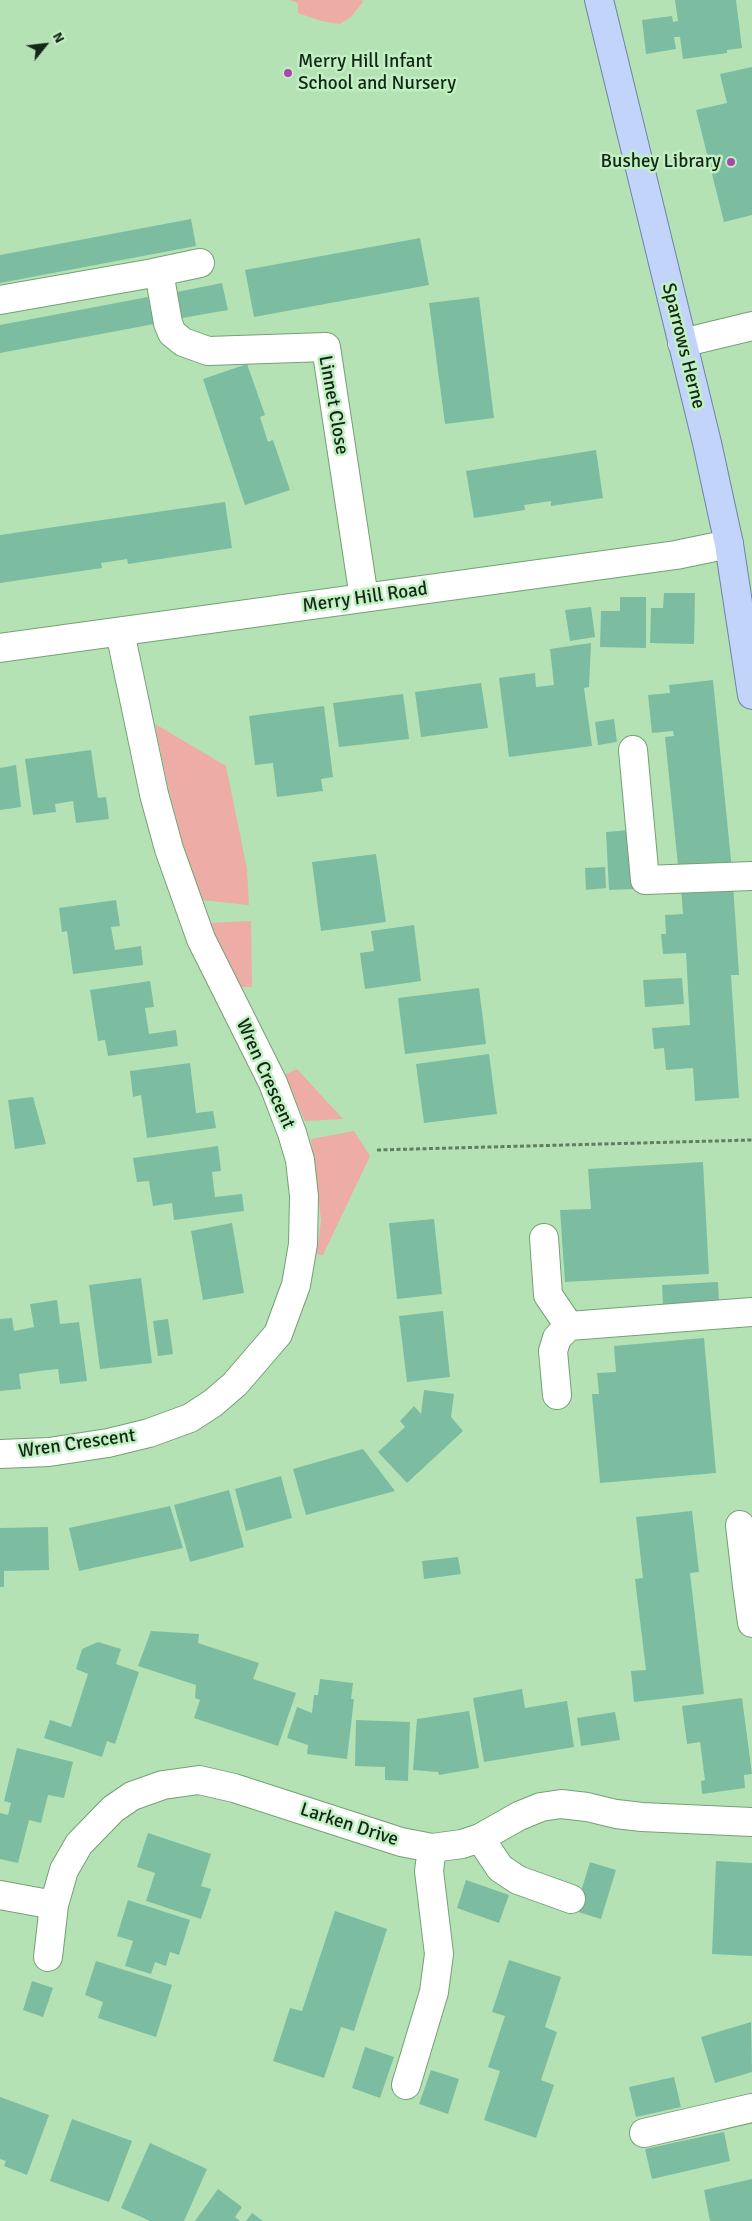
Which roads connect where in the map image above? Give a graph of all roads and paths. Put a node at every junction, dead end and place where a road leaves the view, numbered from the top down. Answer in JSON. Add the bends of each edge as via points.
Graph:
{"nodes":[{"id":1,"x":599,"y":0,"type":"edge"},
{"id":2,"x":200,"y":262,"type":"dead end"},
{"id":3,"x":153,"y":273,"type":"junction"},
{"id":4,"x":0,"y":300,"type":"edge"},
{"id":5,"x":752,"y":326,"type":"edge"},
{"id":6,"x":682,"y":344,"type":"junction"},
{"id":7,"x":729,"y":544,"type":"junction"},
{"id":8,"x":364,"y":598,"type":"junction"},
{"id":9,"x":120,"y":632,"type":"junction"},
{"id":10,"x":0,"y":648,"type":"edge"},
{"id":11,"x":752,"y":695,"type":"edge"},
{"id":12,"x":633,"y":750,"type":"dead end"},
{"id":13,"x":752,"y":876,"type":"edge"},
{"id":14,"x":752,"y":1140,"type":"edge"},
{"id":15,"x":378,"y":1150,"type":"dead end"},
{"id":16,"x":544,"y":1238,"type":"dead end"},
{"id":17,"x":752,"y":1312,"type":"edge"},
{"id":18,"x":569,"y":1326,"type":"junction"},
{"id":19,"x":557,"y":1395,"type":"dead end"},
{"id":20,"x":0,"y":1454,"type":"edge"},
{"id":21,"x":740,"y":1525,"type":"dead end"},
{"id":22,"x":750,"y":1586,"type":"edge"},
{"id":23,"x":752,"y":1623,"type":"edge"},
{"id":24,"x":752,"y":1822,"type":"edge"},
{"id":25,"x":480,"y":1838,"type":"junction"},
{"id":26,"x":432,"y":1848,"type":"junction"},
{"id":27,"x":0,"y":1895,"type":"edge"},
{"id":28,"x":571,"y":1899,"type":"dead end"},
{"id":29,"x":54,"y":1905,"type":"junction"},
{"id":30,"x":48,"y":1957,"type":"dead end"},
{"id":31,"x":406,"y":2085,"type":"dead end"},
{"id":32,"x":752,"y":2108,"type":"edge"},
{"id":33,"x":644,"y":2133,"type":"dead end"}],
"edges":[{"from":1,"to":6,"type":"main road","name":"Sparrows Herne"},
{"from":2,"to":3,"type":"street"},
{"from":3,"to":4,"type":"street"},
{"from":3,"to":8,"type":"street","name":"Linnet Close","via":[[159,272],[168,323],[172,333],[182,342],[208,351],[326,347]]},
{"from":5,"to":6,"type":"street"},
{"from":6,"to":7,"type":"main road","name":"Sparrows Herne"},
{"from":7,"to":8,"type":"street","name":"Merry Hill Road","via":[[676,555]]},
{"from":7,"to":11,"type":"main road","name":"Sparrows Herne"},
{"from":8,"to":9,"type":"street","name":"Merry Hill Road"},
{"from":9,"to":10,"type":"street","name":"Merry Hill Road"},
{"from":9,"to":20,"type":"street","name":"Wren Crescent","via":[[154,794],[169,848],[201,939],[273,1083],[292,1133],[300,1160],[304,1196],[303,1244],[296,1285],[278,1334],[235,1384],[213,1403],[190,1418],[108,1444],[49,1452]]},
{"from":12,"to":13,"type":"street","via":[[645,880]]},
{"from":14,"to":15,"type":"path"},
{"from":16,"to":18,"type":"street","via":[[548,1295]]},
{"from":17,"to":18,"type":"street"},
{"from":18,"to":19,"type":"street","via":[[557,1338],[553,1352]]},
{"from":21,"to":22,"type":"street"},
{"from":22,"to":23,"type":"street"},
{"from":24,"to":25,"type":"street","name":"Larken Drive","via":[[642,1817],[561,1804],[541,1807],[519,1816]]},
{"from":25,"to":26,"type":"street","name":"Larken Drive"},
{"from":25,"to":28,"type":"street","via":[[500,1868],[518,1880]]},
{"from":26,"to":29,"type":"street","name":"Larken Drive","via":[[401,1842],[234,1788],[199,1780],[164,1784],[132,1796],[96,1824],[79,1844],[64,1870]]},
{"from":26,"to":31,"type":"street","via":[[429,1871],[439,1954],[434,1992]]},
{"from":27,"to":29,"type":"street"},
{"from":29,"to":30,"type":"street","name":"Larken Drive"},
{"from":32,"to":33,"type":"street"}]}
